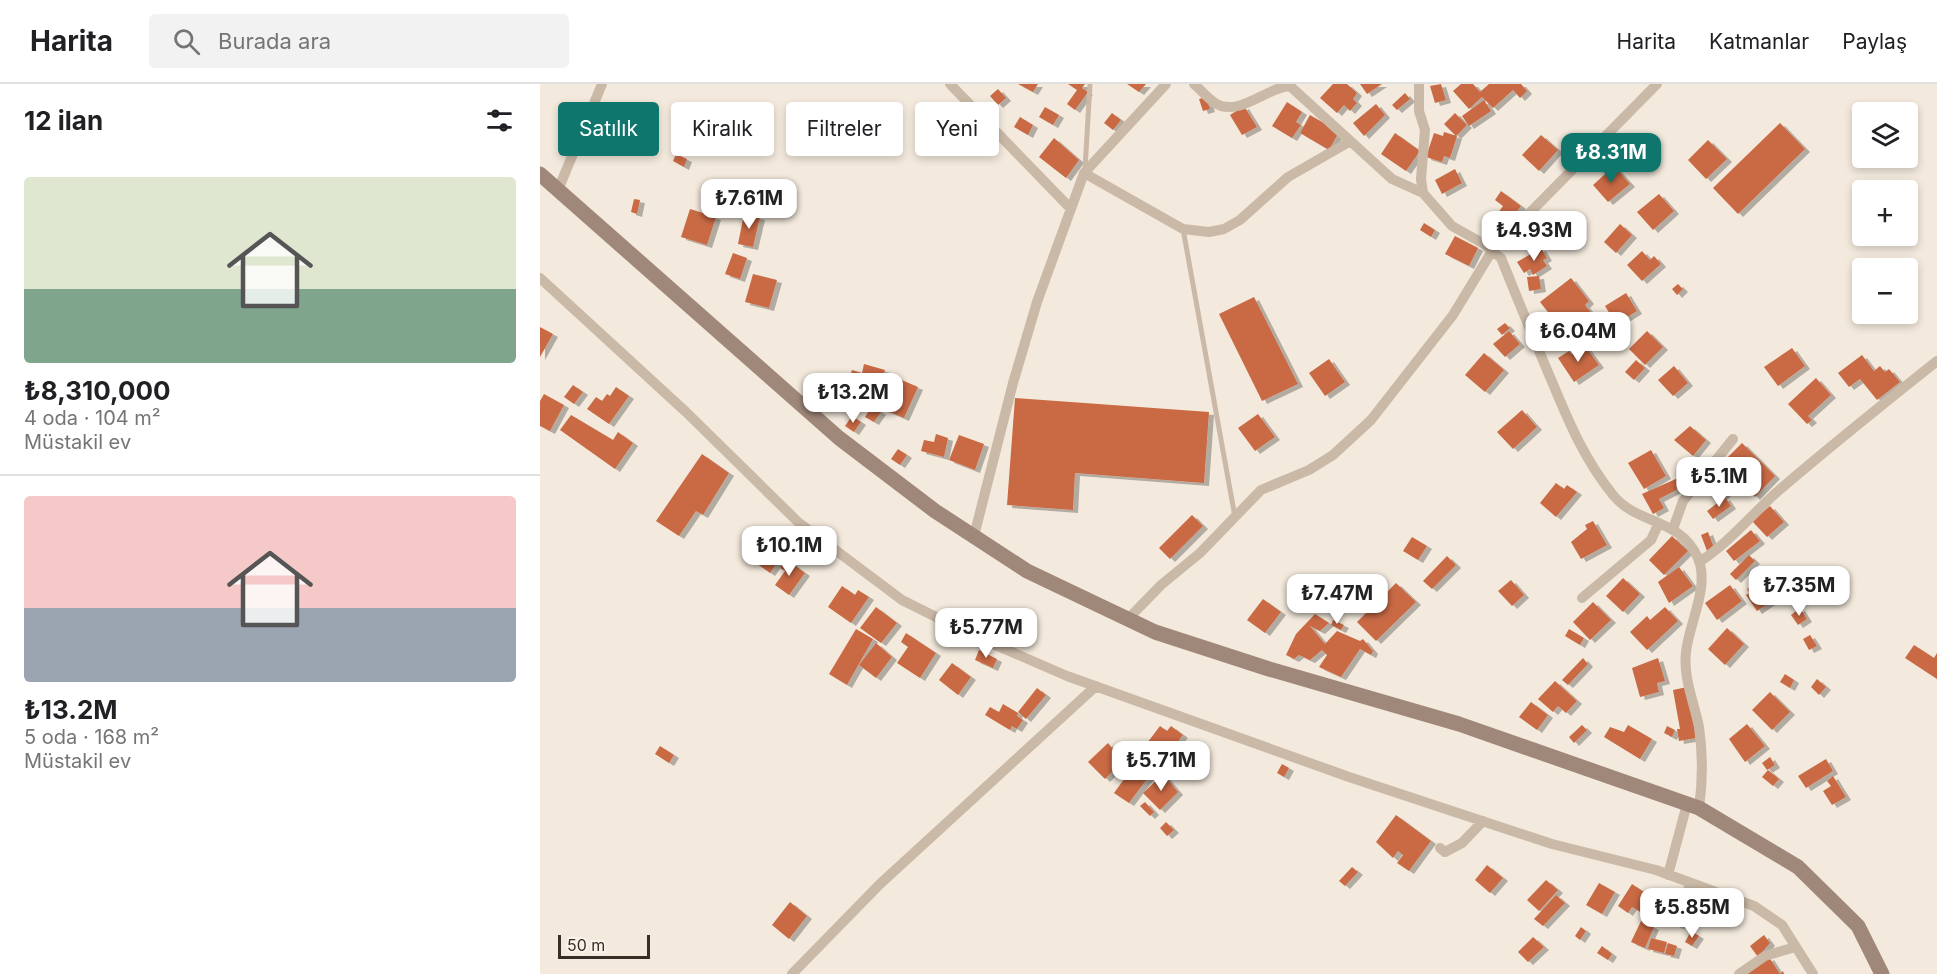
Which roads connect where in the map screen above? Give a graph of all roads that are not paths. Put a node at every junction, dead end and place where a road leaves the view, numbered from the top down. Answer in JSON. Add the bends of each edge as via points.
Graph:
{"nodes":[{"id":1,"x":602,"y":84,"type":"edge"},
{"id":2,"x":950,"y":84,"type":"edge"},
{"id":3,"x":1090,"y":84,"type":"edge"},
{"id":4,"x":1166,"y":84,"type":"edge"},
{"id":5,"x":1194,"y":84,"type":"edge"},
{"id":6,"x":1419,"y":84,"type":"edge"},
{"id":7,"x":1657,"y":84,"type":"edge"},
{"id":8,"x":1290,"y":85,"type":"edge"},
{"id":9,"x":1349,"y":142,"type":"junction"},
{"id":10,"x":540,"y":174,"type":"edge"},
{"id":11,"x":1084,"y":174,"type":"junction"},
{"id":12,"x":558,"y":190,"type":"junction"},
{"id":13,"x":1423,"y":193,"type":"junction"},
{"id":14,"x":1071,"y":208,"type":"junction"},
{"id":15,"x":1183,"y":229,"type":"junction"},
{"id":16,"x":1492,"y":251,"type":"junction"},
{"id":17,"x":540,"y":278,"type":"edge"},
{"id":18,"x":1937,"y":361,"type":"edge"},
{"id":19,"x":1733,"y":439,"type":"dead end"},
{"id":20,"x":1235,"y":517,"type":"junction"},
{"id":21,"x":1659,"y":523,"type":"junction"},
{"id":22,"x":1673,"y":529,"type":"junction"},
{"id":23,"x":974,"y":536,"type":"junction"},
{"id":24,"x":1699,"y":562,"type":"junction"},
{"id":25,"x":1582,"y":598,"type":"dead end"},
{"id":26,"x":1128,"y":619,"type":"junction"},
{"id":27,"x":1096,"y":686,"type":"junction"},
{"id":28,"x":1693,"y":806,"type":"junction"},
{"id":29,"x":1483,"y":821,"type":"junction"},
{"id":30,"x":1440,"y":848,"type":"dead end"},
{"id":31,"x":1668,"y":875,"type":"junction"},
{"id":32,"x":1690,"y":883,"type":"junction"},
{"id":33,"x":1683,"y":924,"type":"dead end"},
{"id":34,"x":1795,"y":946,"type":"junction"},
{"id":35,"x":792,"y":974,"type":"edge"},
{"id":36,"x":1740,"y":974,"type":"edge"},
{"id":37,"x":1813,"y":974,"type":"edge"},
{"id":38,"x":1882,"y":974,"type":"edge"}],
"edges":[{"from":1,"to":12,"type":"street"},
{"from":2,"to":14,"type":"street"},
{"from":3,"to":11,"type":"lane"},
{"from":4,"to":11,"type":"street"},
{"from":5,"to":8,"type":"street","via":[[1217,105],[1237,106]]},
{"from":6,"to":13,"type":"street","via":[[1419,111],[1425,130]]},
{"from":7,"to":16,"type":"street"},
{"from":8,"to":9,"type":"street"},
{"from":9,"to":13,"type":"street","via":[[1392,179]]},
{"from":9,"to":15,"type":"street","via":[[1288,177],[1240,220],[1224,229]]},
{"from":10,"to":12,"type":"street"},
{"from":11,"to":14,"type":"street"},
{"from":11,"to":15,"type":"street"},
{"from":12,"to":23,"type":"street","via":[[839,438]]},
{"from":13,"to":16,"type":"street","via":[[1452,226]]},
{"from":14,"to":23,"type":"street","via":[[1012,383]]},
{"from":15,"to":20,"type":"lane"},
{"from":16,"to":20,"type":"street","via":[[1453,315],[1371,420],[1309,470],[1261,490]]},
{"from":16,"to":21,"type":"street","via":[[1501,258],[1583,454],[1615,498]]},
{"from":17,"to":27,"type":"street","via":[[798,522],[902,600],[968,633]]},
{"from":18,"to":24,"type":"street","via":[[1746,519],[1723,547]]},
{"from":19,"to":22,"type":"street","via":[[1683,501]]},
{"from":20,"to":26,"type":"street"},
{"from":21,"to":22,"type":"street"},
{"from":21,"to":25,"type":"street","via":[[1651,540]]},
{"from":22,"to":24,"type":"street","via":[[1691,544]]},
{"from":23,"to":26,"type":"street","via":[[1028,572]]},
{"from":24,"to":28,"type":"street","via":[[1700,586],[1686,652],[1686,679],[1699,726],[1704,774]]},
{"from":26,"to":28,"type":"street","via":[[1155,632],[1269,669],[1459,724]]},
{"from":27,"to":29,"type":"street"},
{"from":27,"to":35,"type":"street","via":[[880,884]]},
{"from":28,"to":31,"type":"street"},
{"from":28,"to":38,"type":"street","via":[[1798,867],[1858,926]]},
{"from":29,"to":30,"type":"street","via":[[1462,843],[1445,852]]},
{"from":29,"to":31,"type":"street"},
{"from":31,"to":32,"type":"street"},
{"from":32,"to":33,"type":"street"},
{"from":32,"to":34,"type":"street","via":[[1754,906],[1782,925]]},
{"from":34,"to":36,"type":"street","via":[[1765,956]]},
{"from":34,"to":37,"type":"street"}]}
